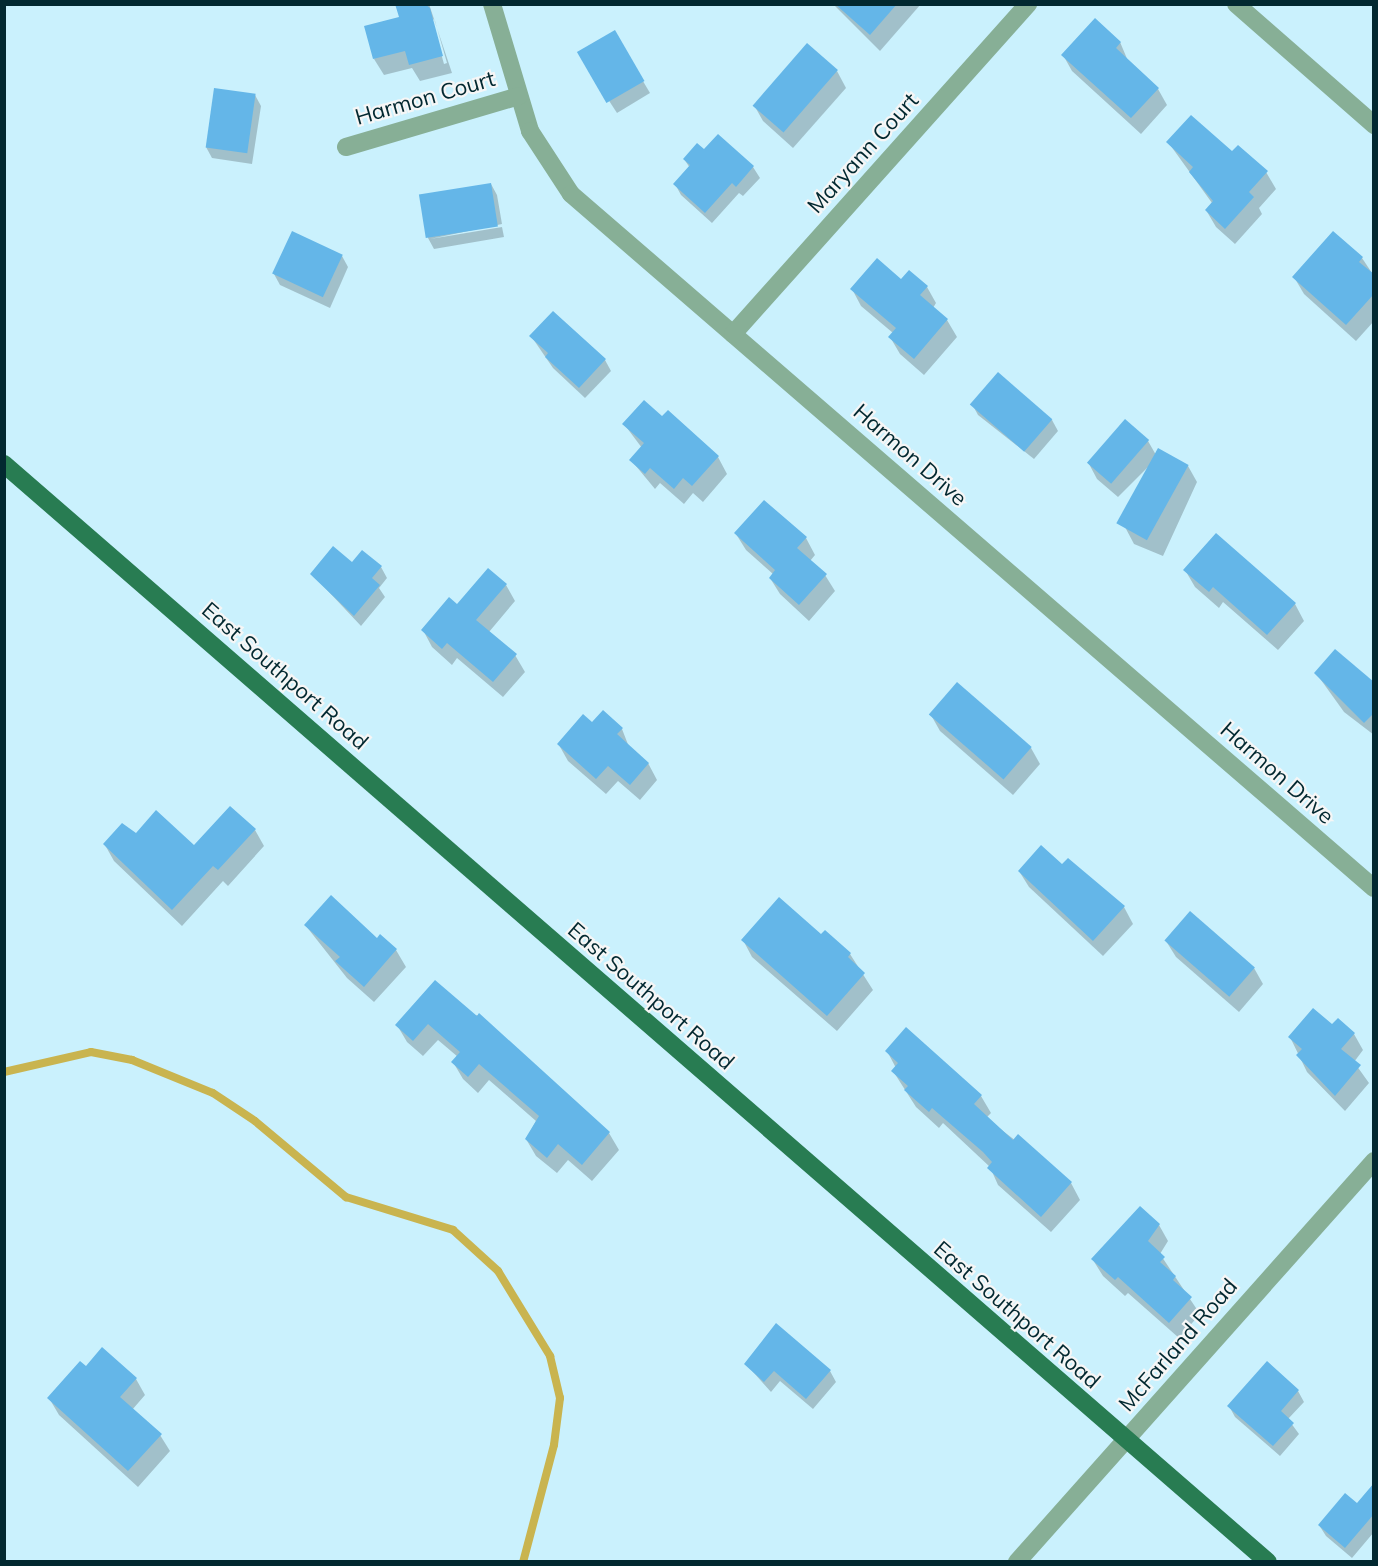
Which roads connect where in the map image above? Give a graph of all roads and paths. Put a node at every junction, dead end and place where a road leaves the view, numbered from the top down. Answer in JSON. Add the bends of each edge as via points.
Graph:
{"nodes":[{"id":1,"x":492,"y":4,"type":"edge"},
{"id":2,"x":1028,"y":4,"type":"edge"},
{"id":3,"x":1236,"y":4,"type":"edge"},
{"id":4,"x":519,"y":96,"type":"junction"},
{"id":5,"x":1374,"y":125,"type":"edge"},
{"id":6,"x":346,"y":147,"type":"dead end"},
{"id":7,"x":733,"y":334,"type":"junction"},
{"id":8,"x":4,"y":464,"type":"edge"},
{"id":9,"x":1374,"y":888,"type":"edge"},
{"id":10,"x":1374,"y":1161,"type":"edge"},
{"id":11,"x":1125,"y":1441,"type":"junction"},
{"id":12,"x":1017,"y":1562,"type":"edge"},
{"id":13,"x":1268,"y":1562,"type":"edge"}],
"edges":[{"from":1,"to":4,"type":"street","name":"Harmon Drive"},
{"from":2,"to":7,"type":"street","name":"Maryann Court"},
{"from":3,"to":5,"type":"street"},
{"from":4,"to":6,"type":"street","name":"Harmon Court"},
{"from":4,"to":7,"type":"street","name":"Harmon Drive","via":[[536,142],[572,194]]},
{"from":7,"to":9,"type":"street","name":"Harmon Drive"},
{"from":8,"to":11,"type":"main road","name":"East Southport Road"},
{"from":10,"to":11,"type":"street","name":"McFarland Road"},
{"from":11,"to":12,"type":"street","name":"McFarland Road"},
{"from":11,"to":13,"type":"main road","name":"East Southport Road"}]}
